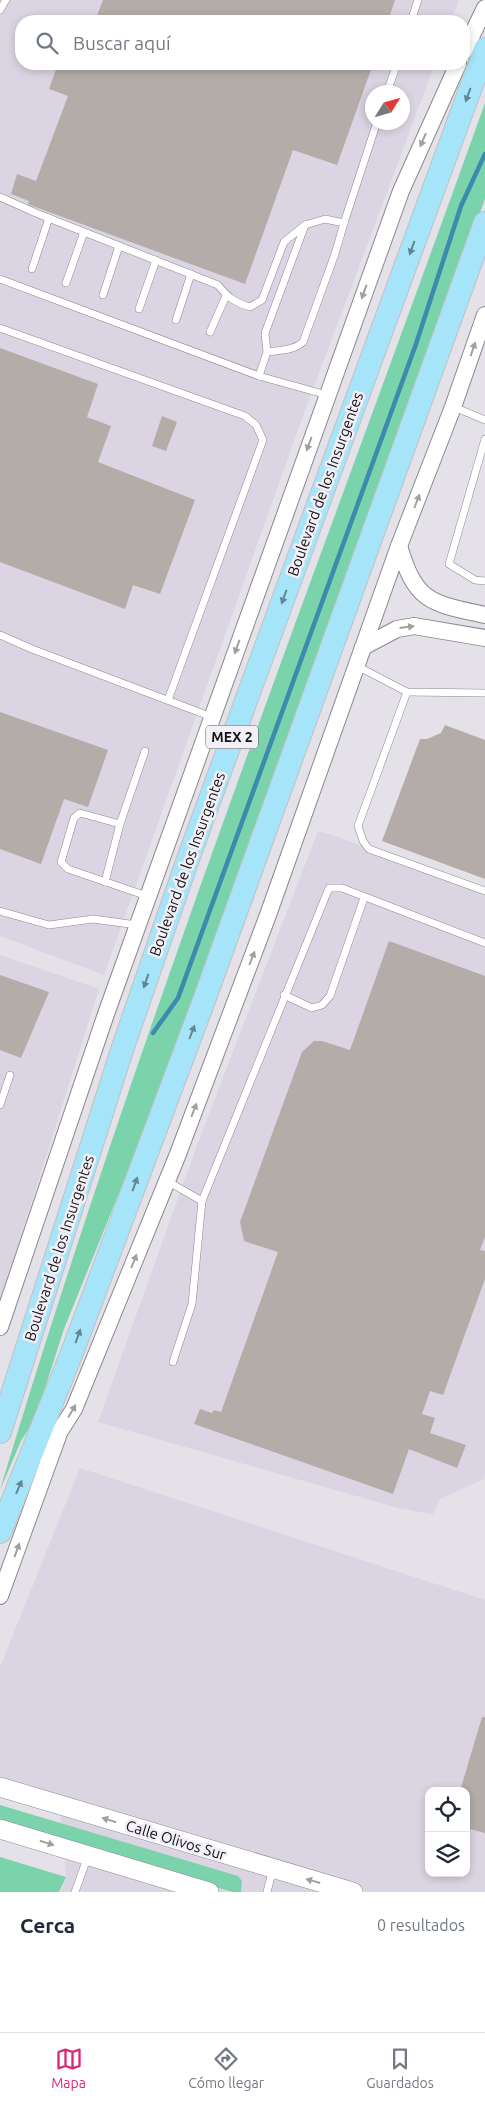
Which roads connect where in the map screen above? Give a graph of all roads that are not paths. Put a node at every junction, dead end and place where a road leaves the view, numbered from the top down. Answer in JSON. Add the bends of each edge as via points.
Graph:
{"nodes":[{"id":1,"x":6,"y":0,"type":"edge"},
{"id":2,"x":418,"y":0,"type":"edge"},
{"id":3,"x":485,"y":8,"type":"edge"},
{"id":4,"x":0,"y":10,"type":"edge"},
{"id":5,"x":412,"y":15,"type":"edge"},
{"id":6,"x":470,"y":38,"type":"edge"},
{"id":7,"x":485,"y":50,"type":"edge"},
{"id":8,"x":394,"y":70,"type":"edge"},
{"id":9,"x":455,"y":70,"type":"edge"},
{"id":10,"x":389,"y":85,"type":"edge"},
{"id":11,"x":374,"y":130,"type":"edge"},
{"id":12,"x":0,"y":197,"type":"edge"},
{"id":13,"x":49,"y":218,"type":"junction"},
{"id":14,"x":344,"y":223,"type":"junction"},
{"id":15,"x":485,"y":223,"type":"edge"},
{"id":16,"x":305,"y":225,"type":"junction"},
{"id":17,"x":84,"y":232,"type":"junction"},
{"id":18,"x":119,"y":246,"type":"junction"},
{"id":19,"x":156,"y":260,"type":"junction"},
{"id":20,"x":32,"y":269,"type":"dead end"},
{"id":21,"x":191,"y":274,"type":"junction"},
{"id":22,"x":0,"y":279,"type":"edge"},
{"id":23,"x":66,"y":283,"type":"dead end"},
{"id":24,"x":103,"y":295,"type":"dead end"},
{"id":25,"x":226,"y":296,"type":"junction"},
{"id":26,"x":139,"y":309,"type":"dead end"},
{"id":27,"x":485,"y":315,"type":"edge"},
{"id":28,"x":176,"y":320,"type":"dead end"},
{"id":29,"x":0,"y":328,"type":"edge"},
{"id":30,"x":210,"y":332,"type":"dead end"},
{"id":31,"x":267,"y":352,"type":"junction"},
{"id":32,"x":259,"y":376,"type":"junction"},
{"id":33,"x":327,"y":395,"type":"junction"},
{"id":34,"x":453,"y":407,"type":"junction"},
{"id":35,"x":485,"y":420,"type":"edge"},
{"id":36,"x":485,"y":439,"type":"edge"},
{"id":37,"x":399,"y":546,"type":"junction"},
{"id":38,"x":485,"y":581,"type":"edge"},
{"id":39,"x":485,"y":615,"type":"edge"},
{"id":40,"x":0,"y":635,"type":"edge"},
{"id":41,"x":485,"y":638,"type":"edge"},
{"id":42,"x":363,"y":647,"type":"junction"},
{"id":43,"x":356,"y":666,"type":"junction"},
{"id":44,"x":407,"y":692,"type":"junction"},
{"id":45,"x":485,"y":693,"type":"edge"},
{"id":46,"x":168,"y":700,"type":"junction"},
{"id":47,"x":212,"y":717,"type":"junction"},
{"id":48,"x":145,"y":752,"type":"dead end"},
{"id":49,"x":120,"y":824,"type":"junction"},
{"id":50,"x":105,"y":882,"type":"junction"},
{"id":51,"x":485,"y":891,"type":"edge"},
{"id":52,"x":148,"y":896,"type":"junction"},
{"id":53,"x":364,"y":898,"type":"junction"},
{"id":54,"x":0,"y":911,"type":"edge"},
{"id":55,"x":138,"y":925,"type":"junction"},
{"id":56,"x":485,"y":943,"type":"edge"},
{"id":57,"x":284,"y":995,"type":"junction"},
{"id":58,"x":10,"y":1075,"type":"dead end"},
{"id":59,"x":0,"y":1105,"type":"edge"},
{"id":60,"x":167,"y":1181,"type":"junction"},
{"id":61,"x":202,"y":1201,"type":"junction"},
{"id":62,"x":0,"y":1326,"type":"edge"},
{"id":63,"x":173,"y":1362,"type":"dead end"},
{"id":64,"x":60,"y":1431,"type":"junction"},
{"id":65,"x":0,"y":1432,"type":"edge"},
{"id":66,"x":29,"y":1462,"type":"junction"},
{"id":67,"x":0,"y":1532,"type":"edge"},
{"id":68,"x":0,"y":1596,"type":"edge"},
{"id":69,"x":0,"y":1787,"type":"edge"},
{"id":70,"x":0,"y":1830,"type":"edge"},
{"id":71,"x":88,"y":1856,"type":"junction"},
{"id":72,"x":273,"y":1869,"type":"junction"},
{"id":73,"x":75,"y":1892,"type":"edge"},
{"id":74,"x":209,"y":1892,"type":"edge"},
{"id":75,"x":267,"y":1892,"type":"edge"},
{"id":76,"x":353,"y":1892,"type":"edge"}],
"edges":[{"from":1,"to":4,"type":"lane"},
{"from":2,"to":5,"type":"lane"},
{"from":3,"to":6,"type":"street"},
{"from":7,"to":65,"type":"highway","name":"Boulevard de los Insurgentes","number":"MEX 2","one_way":true,"via":[[188,859],[122,1050]]},
{"from":8,"to":10,"type":"lane"},
{"from":9,"to":33,"type":"street","one_way":true,"via":[[401,191]]},
{"from":11,"to":14,"type":"lane"},
{"from":12,"to":13,"type":"lane"},
{"from":13,"to":17,"type":"lane"},
{"from":13,"to":20,"type":"lane"},
{"from":14,"to":16,"type":"lane","via":[[324,219]]},
{"from":14,"to":31,"type":"lane","via":[[303,342],[298,347]]},
{"from":66,"to":15,"type":"highway","one_way":true,"via":[[202,1006]]},
{"from":16,"to":25,"type":"lane","via":[[284,242],[262,300],[250,307]]},
{"from":16,"to":31,"type":"lane","via":[[265,333]]},
{"from":17,"to":18,"type":"lane"},
{"from":17,"to":23,"type":"lane"},
{"from":18,"to":19,"type":"lane"},
{"from":18,"to":24,"type":"lane"},
{"from":19,"to":21,"type":"lane"},
{"from":19,"to":26,"type":"lane"},
{"from":21,"to":25,"type":"lane","via":[[218,285]]},
{"from":21,"to":28,"type":"lane"},
{"from":22,"to":32,"type":"lane"},
{"from":25,"to":30,"type":"lane"},
{"from":34,"to":27,"type":"street","one_way":true},
{"from":29,"to":46,"type":"lane","via":[[245,416],[256,424],[263,440]]},
{"from":31,"to":32,"type":"lane"},
{"from":32,"to":33,"type":"lane"},
{"from":33,"to":47,"type":"street","one_way":true},
{"from":34,"to":35,"type":"lane"},
{"from":37,"to":34,"type":"street","one_way":true},
{"from":36,"to":38,"type":"lane","via":[[449,564],[476,580]]},
{"from":37,"to":39,"type":"street","via":[[407,572],[422,593],[442,605]]},
{"from":37,"to":42,"type":"street"},
{"from":40,"to":46,"type":"lane"},
{"from":42,"to":41,"type":"street","one_way":true,"via":[[397,629],[414,626]]},
{"from":42,"to":43,"type":"street"},
{"from":43,"to":44,"type":"lane"},
{"from":60,"to":43,"type":"street","one_way":true,"via":[[268,915]]},
{"from":44,"to":45,"type":"lane"},
{"from":44,"to":51,"type":"lane","via":[[358,826],[362,841],[369,849]]},
{"from":46,"to":47,"type":"lane"},
{"from":47,"to":52,"type":"street"},
{"from":48,"to":49,"type":"lane"},
{"from":49,"to":50,"type":"lane"},
{"from":49,"to":50,"type":"lane","via":[[80,813],[74,818],[61,862],[68,869]]},
{"from":50,"to":52,"type":"lane"},
{"from":52,"to":55,"type":"street"},
{"from":53,"to":56,"type":"lane"},
{"from":53,"to":57,"type":"lane","via":[[342,888],[329,888]]},
{"from":53,"to":57,"type":"lane","via":[[330,996],[322,1005],[312,1008]]},
{"from":54,"to":55,"type":"lane","via":[[49,925],[93,919]]},
{"from":55,"to":62,"type":"street"},
{"from":57,"to":61,"type":"lane"},
{"from":58,"to":59,"type":"lane"},
{"from":60,"to":61,"type":"lane"},
{"from":64,"to":60,"type":"street","one_way":true,"via":[[84,1387]]},
{"from":61,"to":63,"type":"lane","via":[[192,1304]]},
{"from":64,"to":66,"type":"street"},
{"from":68,"to":64,"type":"street","one_way":true},
{"from":67,"to":66,"type":"highway","one_way":true},
{"from":72,"to":69,"type":"main road","name":"Calle Olivos Sur","one_way":true},
{"from":70,"to":71,"type":"main road","one_way":true},
{"from":71,"to":73,"type":"lane"},
{"from":71,"to":74,"type":"main road"},
{"from":72,"to":75,"type":"lane"},
{"from":76,"to":72,"type":"main road","name":"Calle Olivos Sur","one_way":true}]}
